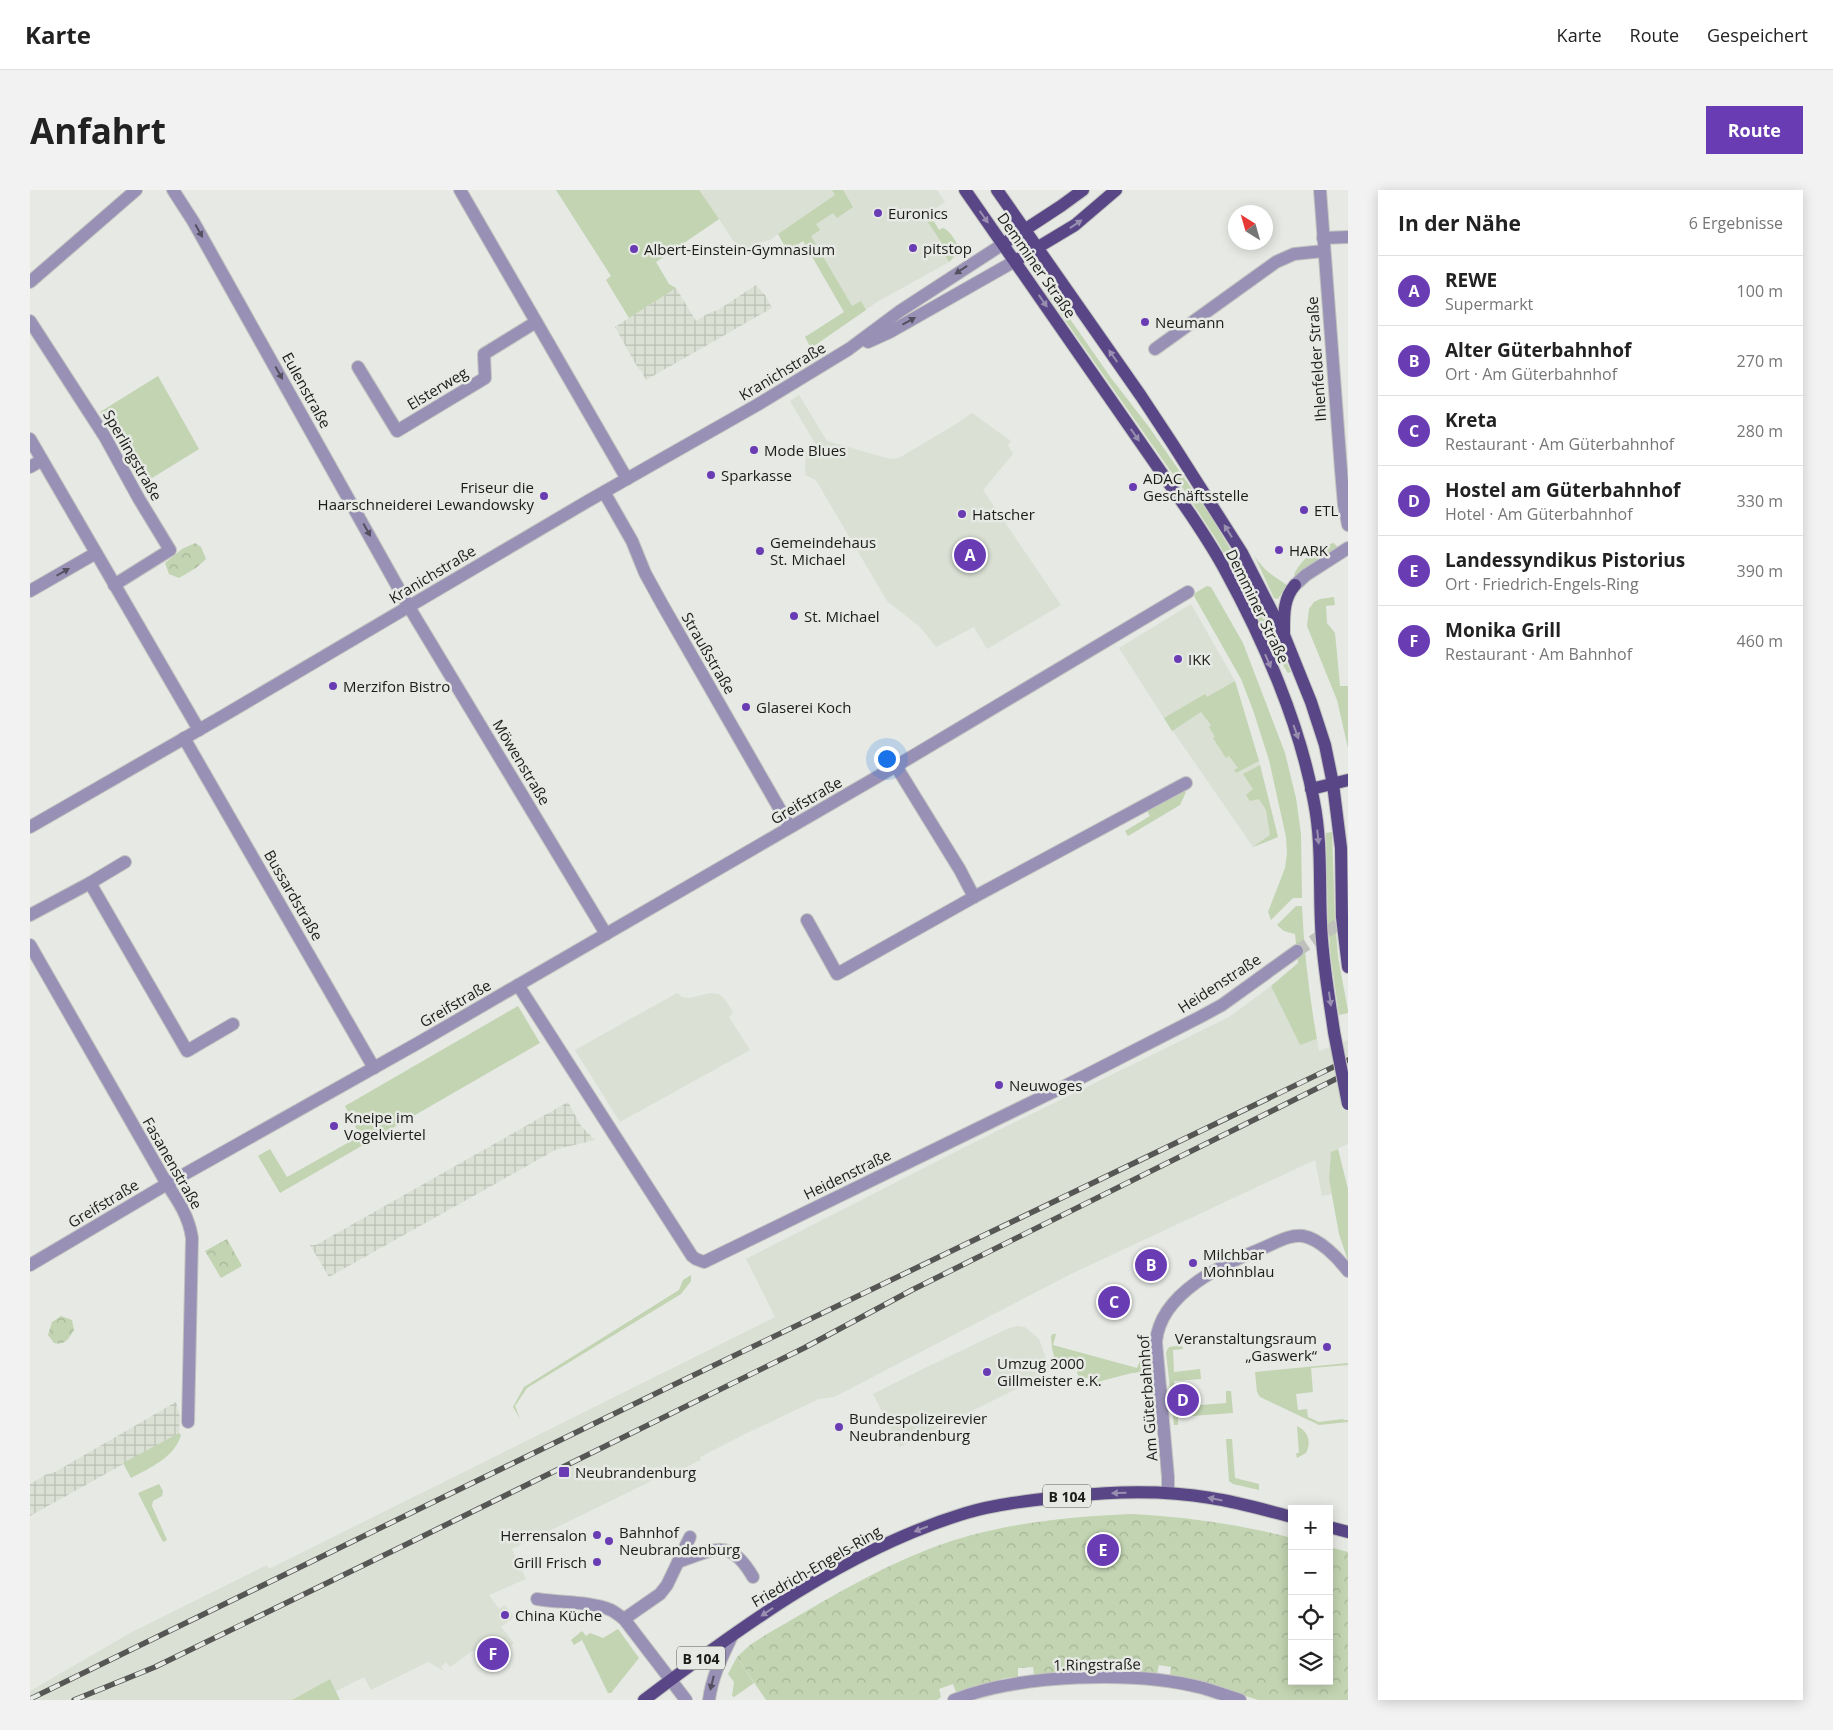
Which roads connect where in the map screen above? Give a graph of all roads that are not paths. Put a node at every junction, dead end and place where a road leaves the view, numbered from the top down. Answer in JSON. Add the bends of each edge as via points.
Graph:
{"nodes":[{"id":1,"x":136,"y":190,"type":"edge"},
{"id":2,"x":173,"y":190,"type":"edge"},
{"id":3,"x":460,"y":190,"type":"edge"},
{"id":4,"x":965,"y":190,"type":"edge"},
{"id":5,"x":997,"y":190,"type":"edge"},
{"id":6,"x":1083,"y":190,"type":"edge"},
{"id":7,"x":1116,"y":190,"type":"edge"},
{"id":8,"x":1320,"y":190,"type":"edge"},
{"id":9,"x":1024,"y":230,"type":"junction"},
{"id":10,"x":1348,"y":237,"type":"edge"},
{"id":11,"x":1002,"y":244,"type":"junction"},
{"id":12,"x":1324,"y":245,"type":"junction"},
{"id":13,"x":1037,"y":248,"type":"junction"},
{"id":14,"x":1015,"y":261,"type":"junction"},
{"id":15,"x":30,"y":282,"type":"edge"},
{"id":16,"x":30,"y":321,"type":"edge"},
{"id":17,"x":536,"y":322,"type":"junction"},
{"id":18,"x":849,"y":349,"type":"junction"},
{"id":19,"x":1155,"y":349,"type":"dead end"},
{"id":20,"x":358,"y":367,"type":"dead end"},
{"id":21,"x":30,"y":439,"type":"edge"},
{"id":22,"x":42,"y":460,"type":"junction"},
{"id":23,"x":30,"y":467,"type":"edge"},
{"id":24,"x":628,"y":479,"type":"junction"},
{"id":25,"x":604,"y":492,"type":"junction"},
{"id":26,"x":1348,"y":525,"type":"edge"},
{"id":27,"x":1348,"y":548,"type":"edge"},
{"id":28,"x":96,"y":554,"type":"junction"},
{"id":29,"x":114,"y":585,"type":"junction"},
{"id":30,"x":1295,"y":585,"type":"joint"},
{"id":31,"x":30,"y":591,"type":"edge"},
{"id":32,"x":1188,"y":592,"type":"dead end"},
{"id":33,"x":409,"y":607,"type":"junction"},
{"id":34,"x":1284,"y":636,"type":"junction"},
{"id":35,"x":198,"y":730,"type":"junction"},
{"id":36,"x":184,"y":738,"type":"junction"},
{"id":37,"x":896,"y":766,"type":"junction"},
{"id":38,"x":1348,"y":780,"type":"edge"},
{"id":39,"x":1186,"y":784,"type":"dead end"},
{"id":40,"x":1333,"y":784,"type":"junction"},
{"id":41,"x":1311,"y":789,"type":"junction"},
{"id":42,"x":30,"y":827,"type":"edge"},
{"id":43,"x":790,"y":827,"type":"junction"},
{"id":44,"x":125,"y":862,"type":"dead end"},
{"id":45,"x":90,"y":883,"type":"junction"},
{"id":46,"x":974,"y":896,"type":"junction"},
{"id":47,"x":30,"y":915,"type":"edge"},
{"id":48,"x":807,"y":920,"type":"dead end"},
{"id":49,"x":606,"y":934,"type":"junction"},
{"id":50,"x":30,"y":945,"type":"edge"},
{"id":51,"x":1297,"y":951,"type":"tunnel mouth"},
{"id":52,"x":1348,"y":966,"type":"edge"},
{"id":53,"x":518,"y":985,"type":"junction"},
{"id":54,"x":233,"y":1024,"type":"dead end"},
{"id":55,"x":374,"y":1068,"type":"junction"},
{"id":56,"x":1348,"y":1104,"type":"edge"},
{"id":57,"x":167,"y":1184,"type":"junction"},
{"id":58,"x":30,"y":1265,"type":"edge"},
{"id":59,"x":1348,"y":1271,"type":"edge"},
{"id":60,"x":188,"y":1422,"type":"dead end"},
{"id":61,"x":1168,"y":1493,"type":"junction"},
{"id":62,"x":1288,"y":1516,"type":"edge"},
{"id":63,"x":1333,"y":1528,"type":"edge"},
{"id":64,"x":1348,"y":1532,"type":"edge"},
{"id":65,"x":690,"y":1537,"type":"dead end"},
{"id":66,"x":678,"y":1562,"type":"junction"},
{"id":67,"x":753,"y":1577,"type":"dead end"},
{"id":68,"x":537,"y":1599,"type":"dead end"},
{"id":69,"x":624,"y":1619,"type":"junction"},
{"id":70,"x":732,"y":1636,"type":"junction"},
{"id":71,"x":670,"y":1680,"type":"junction"},
{"id":72,"x":644,"y":1700,"type":"edge"},
{"id":73,"x":686,"y":1700,"type":"edge"},
{"id":74,"x":709,"y":1700,"type":"edge"},
{"id":75,"x":954,"y":1700,"type":"edge"},
{"id":76,"x":1240,"y":1700,"type":"edge"}],
"edges":[{"from":1,"to":15,"type":"street"},
{"from":2,"to":33,"type":"street","name":"Eulenstraße","one_way":true,"via":[[194,221]]},
{"from":3,"to":17,"type":"street"},
{"from":4,"to":11,"type":"main road","name":"Demminer Straße","one_way":true},
{"from":5,"to":9,"type":"main road","name":"Demminer Straße"},
{"from":6,"to":9,"type":"main road"},
{"from":13,"to":7,"type":"main road","one_way":true,"via":[[1075,225]]},
{"from":8,"to":12,"type":"street","name":"Ihlenfelder Straße"},
{"from":9,"to":11,"type":"main road"},
{"from":9,"to":13,"type":"main road","name":"Demminer Straße"},
{"from":10,"to":12,"type":"street"},
{"from":11,"to":14,"type":"main road","name":"Demminer Straße"},
{"from":11,"to":18,"type":"street","name":"Kranichstraße","one_way":true},
{"from":12,"to":19,"type":"street","via":[[1276,262]]},
{"from":12,"to":26,"type":"street","name":"Ihlenfelder Straße"},
{"from":13,"to":14,"type":"main road"},
{"from":34,"to":13,"type":"main road","name":"Demminer Straße","one_way":true,"via":[[1242,553],[1210,502],[1141,396]]},
{"from":18,"to":14,"type":"street","name":"Kranichstraße","one_way":true,"via":[[890,332]]},
{"from":14,"to":41,"type":"main road","name":"Demminer Straße","one_way":true,"via":[[1191,515],[1225,570],[1279,686],[1301,746]]},
{"from":16,"to":29,"type":"street","name":"Sperlingstraße","via":[[104,437],[170,550]]},
{"from":17,"to":20,"type":"street","name":"Elsterweg","via":[[484,354],[485,378],[397,431]]},
{"from":17,"to":24,"type":"street"},
{"from":18,"to":24,"type":"street","name":"Kranichstraße"},
{"from":21,"to":22,"type":"street"},
{"from":22,"to":23,"type":"street"},
{"from":22,"to":28,"type":"street"},
{"from":24,"to":25,"type":"street","name":"Kranichstraße"},
{"from":25,"to":33,"type":"street","name":"Kranichstraße"},
{"from":25,"to":43,"type":"street","name":"Straußstraße","via":[[662,604]]},
{"from":27,"to":30,"type":"street"},
{"from":28,"to":29,"type":"street"},
{"from":31,"to":28,"type":"street","one_way":true},
{"from":29,"to":35,"type":"street"},
{"from":30,"to":34,"type":"main road","via":[[1286,600]]},
{"from":32,"to":37,"type":"street","name":"Greifstraße"},
{"from":33,"to":35,"type":"street","name":"Kranichstraße"},
{"from":33,"to":49,"type":"street","name":"Möwenstraße"},
{"from":34,"to":40,"type":"main road","name":"Demminer Straße","via":[[1311,702]]},
{"from":35,"to":36,"type":"street","name":"Kranichstraße"},
{"from":36,"to":42,"type":"street","name":"Kranichstraße"},
{"from":36,"to":55,"type":"street","name":"Bussardstraße"},
{"from":37,"to":43,"type":"street","name":"Greifstraße"},
{"from":37,"to":46,"type":"street"},
{"from":38,"to":40,"type":"main road"},
{"from":39,"to":46,"type":"street"},
{"from":40,"to":41,"type":"main road"},
{"from":40,"to":52,"type":"main road","name":"Demminer Straße","via":[[1341,848],[1342,917]]},
{"from":41,"to":56,"type":"main road","name":"Demminer Straße","one_way":true,"bridge":true,"via":[[1320,850],[1324,960]]},
{"from":43,"to":49,"type":"street","name":"Greifstraße"},
{"from":44,"to":45,"type":"street"},
{"from":45,"to":47,"type":"street"},
{"from":45,"to":54,"type":"street","via":[[187,1051]]},
{"from":46,"to":48,"type":"street","via":[[837,974]]},
{"from":49,"to":53,"type":"street","name":"Greifstraße"},
{"from":50,"to":57,"type":"street","name":"Fasanenstraße"},
{"from":51,"to":53,"type":"street","name":"Heidenstraße","via":[[1200,1017],[704,1262],[692,1256]]},
{"from":53,"to":55,"type":"street","name":"Greifstraße"},
{"from":55,"to":57,"type":"street","name":"Greifstraße"},
{"from":57,"to":58,"type":"street","name":"Greifstraße"},
{"from":57,"to":60,"type":"street","name":"Fasanenstraße","via":[[184,1210],[192,1238]]},
{"from":59,"to":61,"type":"street","name":"Am Güterbahnhof","via":[[1321,1245],[1302,1236],[1287,1238],[1218,1269],[1191,1286],[1166,1312],[1159,1324],[1156,1342]]},
{"from":62,"to":61,"type":"main road","name":"Friedrich-Engels-Ring","number":"B 104","one_way":true,"via":[[1210,1498]]},
{"from":61,"to":70,"type":"main road","name":"Friedrich-Engels-Ring","number":"B 104","one_way":true,"via":[[1095,1493],[1023,1501],[967,1513],[921,1528],[877,1548],[799,1592]]},
{"from":63,"to":64,"type":"main road"},
{"from":65,"to":66,"type":"street"},
{"from":66,"to":67,"type":"street","via":[[710,1550],[726,1549],[740,1557]]},
{"from":66,"to":69,"type":"street","via":[[660,1594]]},
{"from":68,"to":69,"type":"street","via":[[610,1610]]},
{"from":69,"to":71,"type":"street"},
{"from":70,"to":71,"type":"main road","name":"Friedrich-Engels-Ring","number":"B 104"},
{"from":70,"to":74,"type":"street","one_way":true,"via":[[715,1672]]},
{"from":71,"to":72,"type":"main road","name":"Friedrich-Engels-Ring","number":"B 104"},
{"from":71,"to":73,"type":"street"},
{"from":75,"to":76,"type":"street","name":"1.Ringstraße","via":[[1018,1683],[1124,1677],[1202,1688]]}]}
